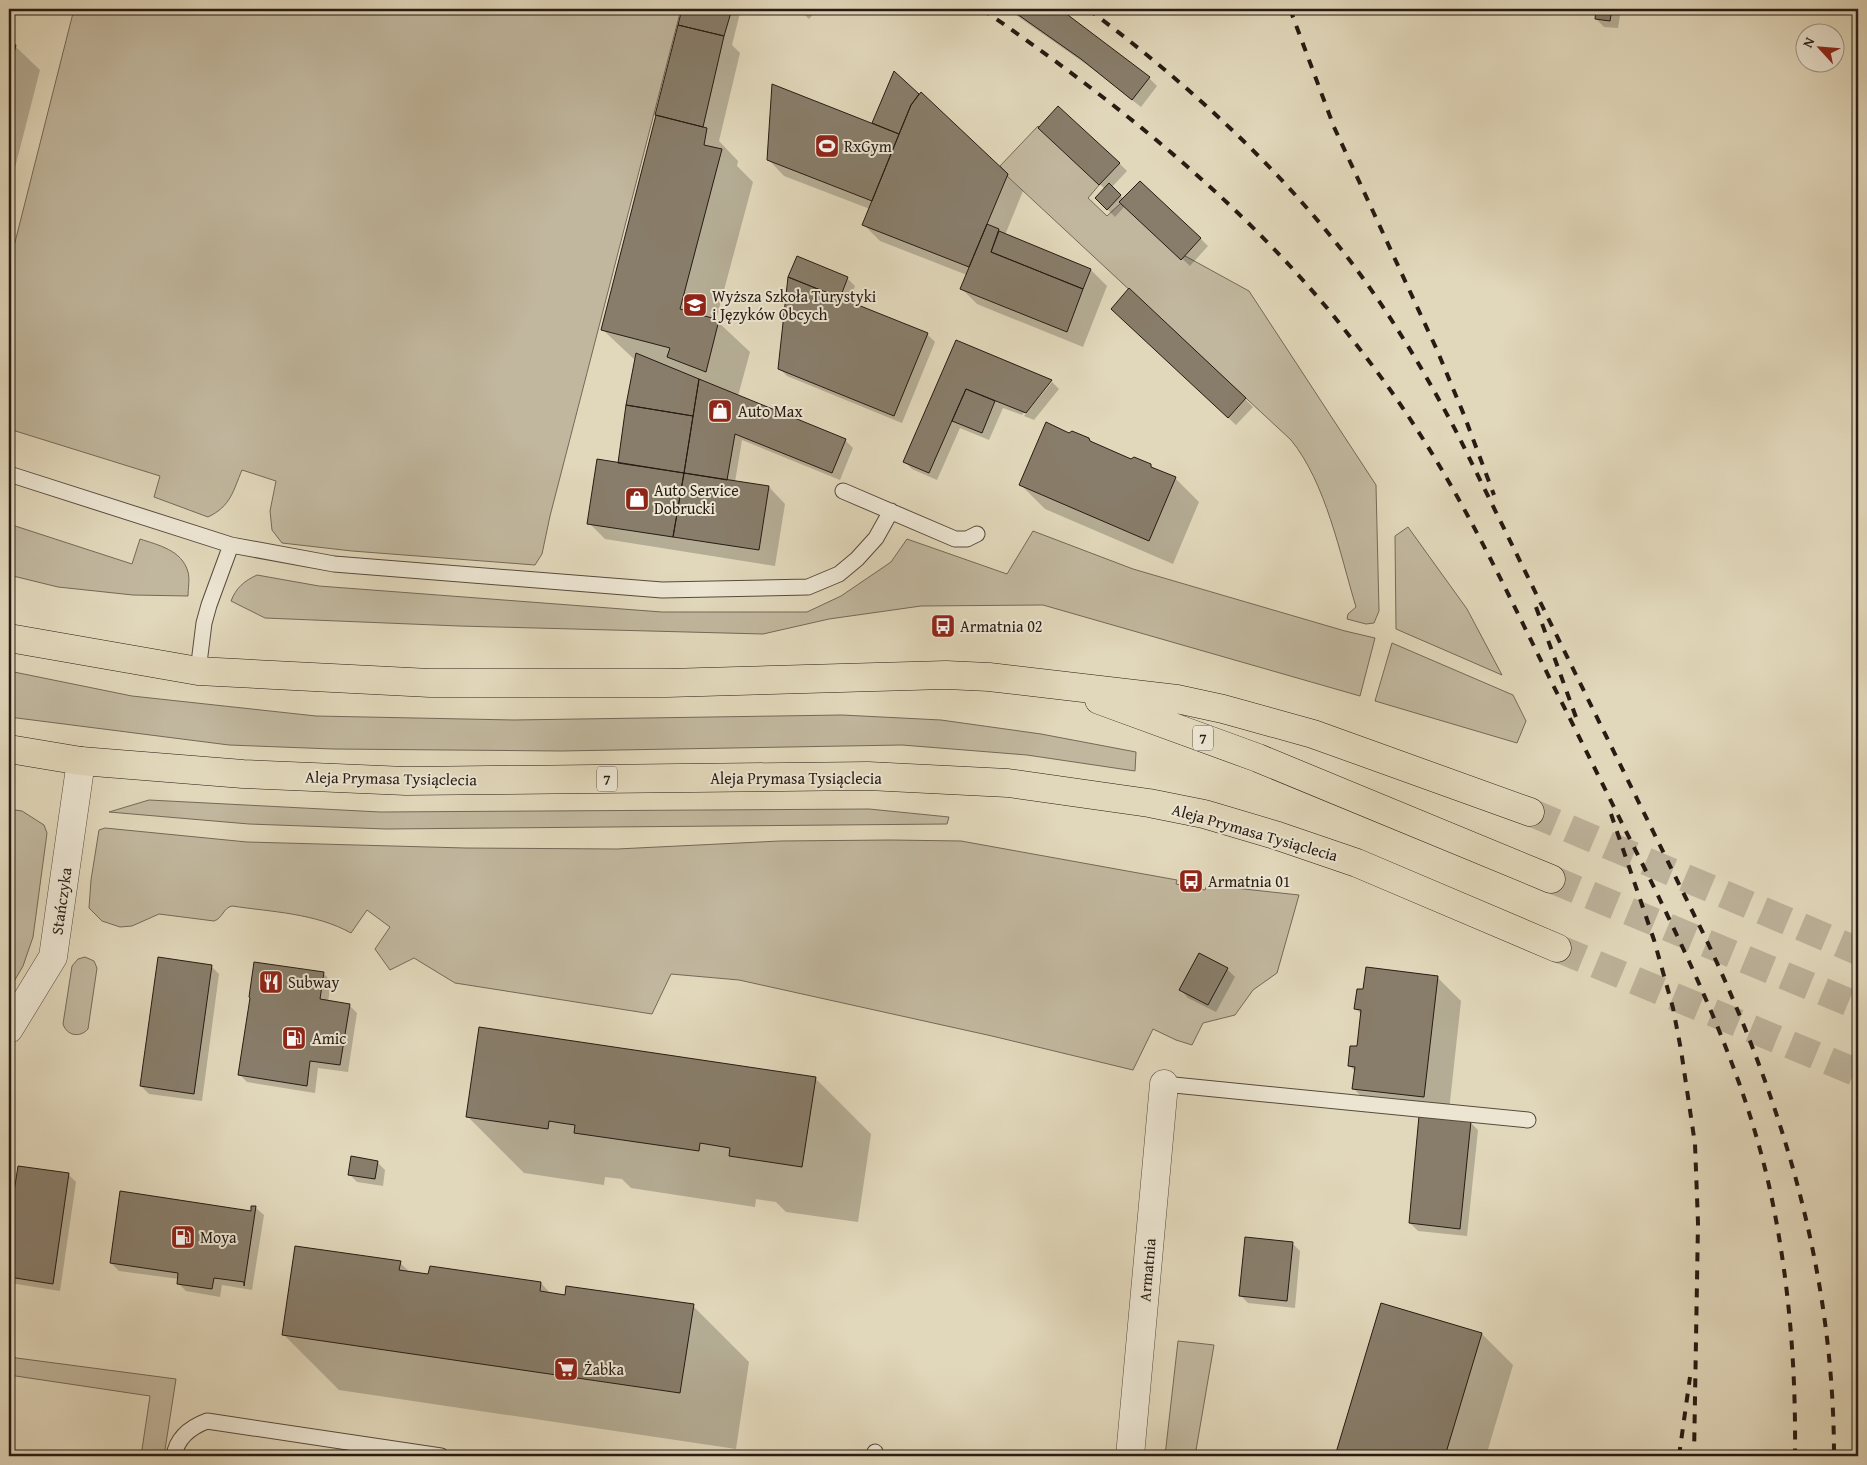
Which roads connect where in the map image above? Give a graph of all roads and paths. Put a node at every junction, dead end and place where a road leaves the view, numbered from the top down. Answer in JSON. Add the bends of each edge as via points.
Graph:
{"nodes":[{"id":1,"x":9,"y":474,"type":"edge"},
{"id":2,"x":843,"y":491,"type":"dead end"},
{"id":3,"x":891,"y":511,"type":"junction"},
{"id":4,"x":977,"y":534,"type":"dead end"},
{"id":5,"x":231,"y":545,"type":"junction"},
{"id":6,"x":9,"y":638,"type":"edge"},
{"id":7,"x":198,"y":671,"type":"junction"},
{"id":8,"x":1057,"y":685,"type":"junction"},
{"id":9,"x":9,"y":749,"type":"edge"},
{"id":10,"x":81,"y":761,"type":"junction"},
{"id":11,"x":1530,"y":812,"type":"tunnel mouth"},
{"id":12,"x":1551,"y":879,"type":"tunnel mouth"},
{"id":13,"x":1557,"y":948,"type":"tunnel mouth"},
{"id":14,"x":9,"y":1029,"type":"edge"},
{"id":15,"x":1164,"y":1084,"type":"joint"},
{"id":16,"x":1528,"y":1120,"type":"dead end"},
{"id":17,"x":174,"y":1456,"type":"edge"},
{"id":18,"x":441,"y":1456,"type":"edge"},
{"id":19,"x":1130,"y":1456,"type":"edge"}],
"edges":[{"from":1,"to":5,"type":"lane"},
{"from":2,"to":3,"type":"lane"},
{"from":3,"to":4,"type":"lane","via":[[955,539],[967,539]]},
{"from":3,"to":5,"type":"lane","via":[[876,538],[857,559],[839,574],[808,587],[662,590],[334,564]]},
{"from":5,"to":7,"type":"lane","via":[[204,623]]},
{"from":6,"to":7,"type":"main road","number":"7"},
{"from":7,"to":8,"type":"main road","number":"7","via":[[430,683],[667,683],[946,675]]},
{"from":8,"to":11,"type":"main road","via":[[1177,699],[1223,709],[1313,734]]},
{"from":8,"to":12,"type":"main road","number":"7","via":[[1258,758]]},
{"from":9,"to":10,"type":"main road","name":"Aleja Prymasa Tysiąclecia","number":"7"},
{"from":10,"to":13,"type":"main road","name":"Aleja Prymasa Tysiąclecia","number":"7","via":[[242,774],[406,781],[868,776],[1008,783],[1149,802],[1278,836],[1357,863]]},
{"from":10,"to":14,"type":"street","name":"Stańczyka","via":[[52,957]]},
{"from":15,"to":16,"type":"lane"},
{"from":15,"to":19,"type":"street","name":"Armatnia"},
{"from":17,"to":18,"type":"lane","via":[[180,1440],[188,1431],[207,1421]]}]}
